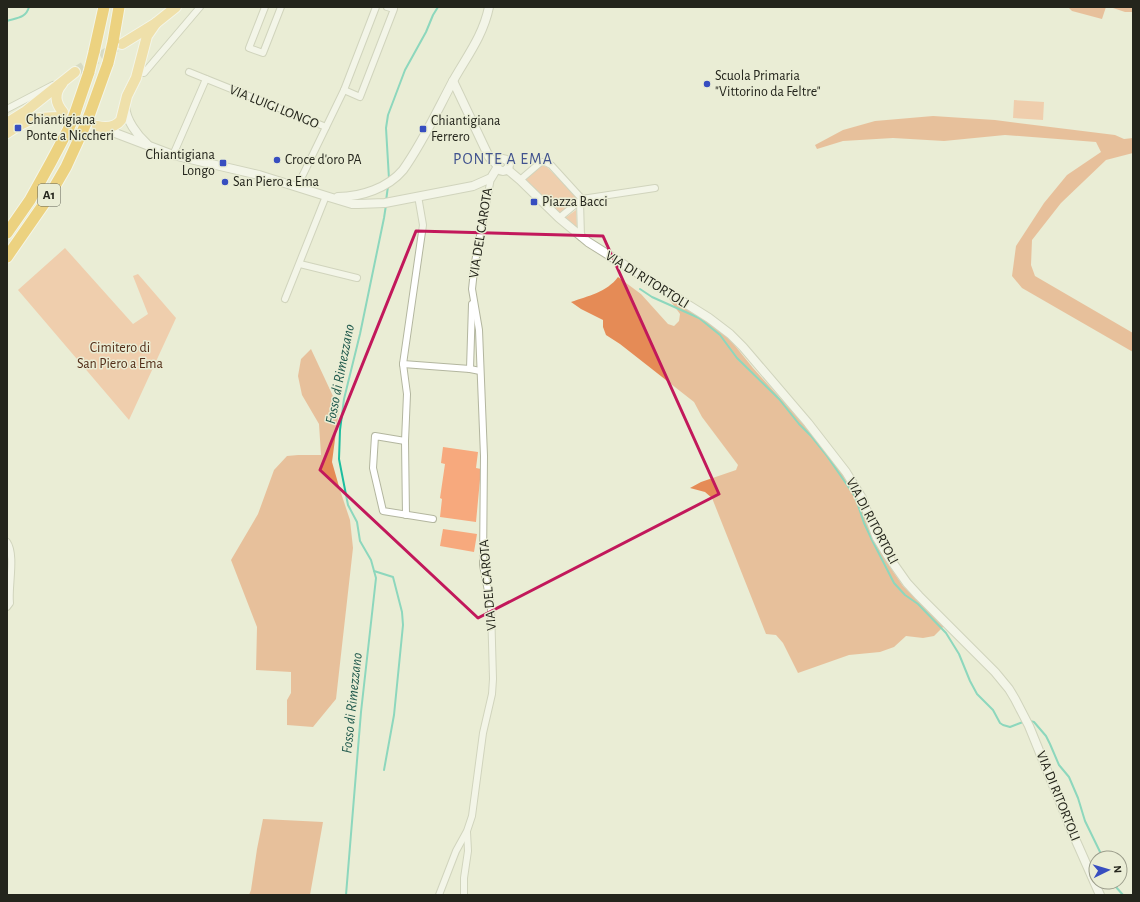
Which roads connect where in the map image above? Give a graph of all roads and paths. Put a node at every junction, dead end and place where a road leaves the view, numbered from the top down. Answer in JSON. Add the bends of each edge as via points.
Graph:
{"nodes":[{"id":1,"x":104,"y":7,"type":"edge"},
{"id":2,"x":119,"y":7,"type":"edge"},
{"id":3,"x":176,"y":7,"type":"edge"},
{"id":4,"x":200,"y":7,"type":"edge"},
{"id":5,"x":265,"y":7,"type":"edge"},
{"id":6,"x":280,"y":7,"type":"edge"},
{"id":7,"x":376,"y":7,"type":"edge"},
{"id":8,"x":387,"y":7,"type":"edge"},
{"id":9,"x":489,"y":7,"type":"edge"},
{"id":10,"x":156,"y":23,"type":"junction"},
{"id":11,"x":119,"y":44,"type":"junction"},
{"id":12,"x":139,"y":69,"type":"junction"},
{"id":13,"x":75,"y":72,"type":"tunnel mouth"},
{"id":14,"x":189,"y":72,"type":"dead end"},
{"id":15,"x":206,"y":79,"type":"junction"},
{"id":16,"x":64,"y":80,"type":"junction"},
{"id":17,"x":453,"y":81,"type":"junction"},
{"id":18,"x":344,"y":90,"type":"junction"},
{"id":19,"x":125,"y":105,"type":"junction"},
{"id":20,"x":7,"y":109,"type":"edge"},
{"id":21,"x":7,"y":123,"type":"edge"},
{"id":22,"x":97,"y":126,"type":"joint"},
{"id":23,"x":326,"y":127,"type":"junction"},
{"id":24,"x":7,"y":133,"type":"edge"},
{"id":25,"x":149,"y":146,"type":"junction"},
{"id":26,"x":173,"y":155,"type":"junction"},
{"id":27,"x":497,"y":166,"type":"junction"},
{"id":28,"x":490,"y":178,"type":"junction"},
{"id":29,"x":520,"y":180,"type":"junction"},
{"id":30,"x":297,"y":187,"type":"junction"},
{"id":31,"x":654,"y":188,"type":"dead end"},
{"id":32,"x":327,"y":196,"type":"junction"},
{"id":33,"x":418,"y":196,"type":"junction"},
{"id":34,"x":581,"y":200,"type":"junction"},
{"id":35,"x":559,"y":218,"type":"junction"},
{"id":36,"x":7,"y":233,"type":"edge"},
{"id":37,"x":582,"y":237,"type":"junction"},
{"id":38,"x":7,"y":257,"type":"edge"},
{"id":39,"x":300,"y":264,"type":"junction"},
{"id":40,"x":357,"y":278,"type":"dead end"},
{"id":41,"x":472,"y":289,"type":"junction"},
{"id":42,"x":285,"y":299,"type":"dead end"},
{"id":43,"x":403,"y":364,"type":"junction"},
{"id":44,"x":470,"y":368,"type":"junction"},
{"id":45,"x":480,"y":371,"type":"junction"},
{"id":46,"x":405,"y":441,"type":"junction"},
{"id":47,"x":406,"y":515,"type":"junction"},
{"id":48,"x":433,"y":519,"type":"dead end"},
{"id":49,"x":7,"y":542,"type":"edge"},
{"id":50,"x":7,"y":607,"type":"edge"},
{"id":51,"x":467,"y":831,"type":"junction"},
{"id":52,"x":439,"y":895,"type":"edge"},
{"id":53,"x":464,"y":895,"type":"edge"},
{"id":54,"x":1100,"y":895,"type":"edge"}],
"edges":[{"from":1,"to":36,"type":"highway","number":"A1","bridge":true,"via":[[89,72],[69,128],[30,200]]},
{"from":2,"to":11,"type":"highway","number":"A1"},
{"from":3,"to":10,"type":"main road"},
{"from":4,"to":12,"type":"street","via":[[144,73],[140,73]]},
{"from":5,"to":6,"type":"street","via":[[249,48],[262,53]]},
{"from":7,"to":18,"type":"street"},
{"from":8,"to":18,"type":"street","via":[[394,10],[360,97]]},
{"from":9,"to":17,"type":"street","via":[[481,34]]},
{"from":10,"to":11,"type":"main road"},
{"from":10,"to":12,"type":"main road","via":[[147,36]]},
{"from":11,"to":12,"type":"main road","via":[[135,48]]},
{"from":11,"to":38,"type":"highway","number":"A1","bridge":true,"via":[[108,63],[89,116],[66,167]]},
{"from":12,"to":19,"type":"main road"},
{"from":13,"to":16,"type":"main road"},
{"from":14,"to":15,"type":"street","name":"VIA LUIGI LONGO"},
{"from":15,"to":23,"type":"street","name":"VIA LUIGI LONGO"},
{"from":15,"to":26,"type":"street"},
{"from":16,"to":20,"type":"street"},
{"from":16,"to":21,"type":"main road"},
{"from":16,"to":24,"type":"main road","via":[[56,97],[62,114],[29,120]]},
{"from":17,"to":27,"type":"street","via":[[489,157]]},
{"from":17,"to":32,"type":"street","via":[[408,163],[398,176],[376,189],[352,196]]},
{"from":18,"to":23,"type":"street"},
{"from":19,"to":22,"type":"main road","via":[[119,123],[109,127]]},
{"from":19,"to":25,"type":"street","via":[[128,119]]},
{"from":22,"to":25,"type":"street"},
{"from":23,"to":30,"type":"street","name":"VIA LUIGI LONGO"},
{"from":25,"to":26,"type":"street"},
{"from":26,"to":30,"type":"street","via":[[259,174]]},
{"from":27,"to":28,"type":"street"},
{"from":27,"to":29,"type":"street","name":"VIA DI RITORTOLI","via":[[500,159],[506,159],[509,164],[507,169]]},
{"from":28,"to":33,"type":"street","via":[[473,186]]},
{"from":28,"to":41,"type":"street","name":"VIA DEL CAROTA"},
{"from":29,"to":34,"type":"street","via":[[541,162],[545,162],[551,165]]},
{"from":29,"to":35,"type":"street","name":"VIA DI RITORTOLI"},
{"from":30,"to":32,"type":"street"},
{"from":31,"to":34,"type":"street"},
{"from":32,"to":33,"type":"street","via":[[364,205]]},
{"from":32,"to":39,"type":"street"},
{"from":33,"to":43,"type":"street","via":[[423,225]]},
{"from":34,"to":35,"type":"street"},
{"from":34,"to":37,"type":"street"},
{"from":35,"to":37,"type":"street","name":"VIA DI RITORTOLI"},
{"from":37,"to":54,"type":"street","name":"VIA DI RITORTOLI","via":[[730,334],[812,428],[846,472],[862,498],[877,538],[908,583],[1009,689],[1028,723]]},
{"from":39,"to":40,"type":"street"},
{"from":39,"to":42,"type":"street"},
{"from":41,"to":44,"type":"street","name":"VIA DEL CAROTA"},
{"from":41,"to":45,"type":"street","name":"VIA DEL CAROTA","via":[[479,330]]},
{"from":43,"to":44,"type":"street"},
{"from":43,"to":46,"type":"street","via":[[407,394]]},
{"from":44,"to":45,"type":"street"},
{"from":45,"to":51,"type":"street","name":"VIA DEL CAROTA","via":[[484,456],[483,565],[491,607],[493,679],[472,816]]},
{"from":46,"to":47,"type":"street"},
{"from":46,"to":47,"type":"street","via":[[375,436],[373,468],[383,511]]},
{"from":47,"to":48,"type":"street"},
{"from":49,"to":50,"type":"street","via":[[12,552],[10,603]]},
{"from":51,"to":52,"type":"street","name":"VIA DEL CAROTA","via":[[456,851]]},
{"from":51,"to":53,"type":"street","name":"VIA DEL CAROTA"}]}
